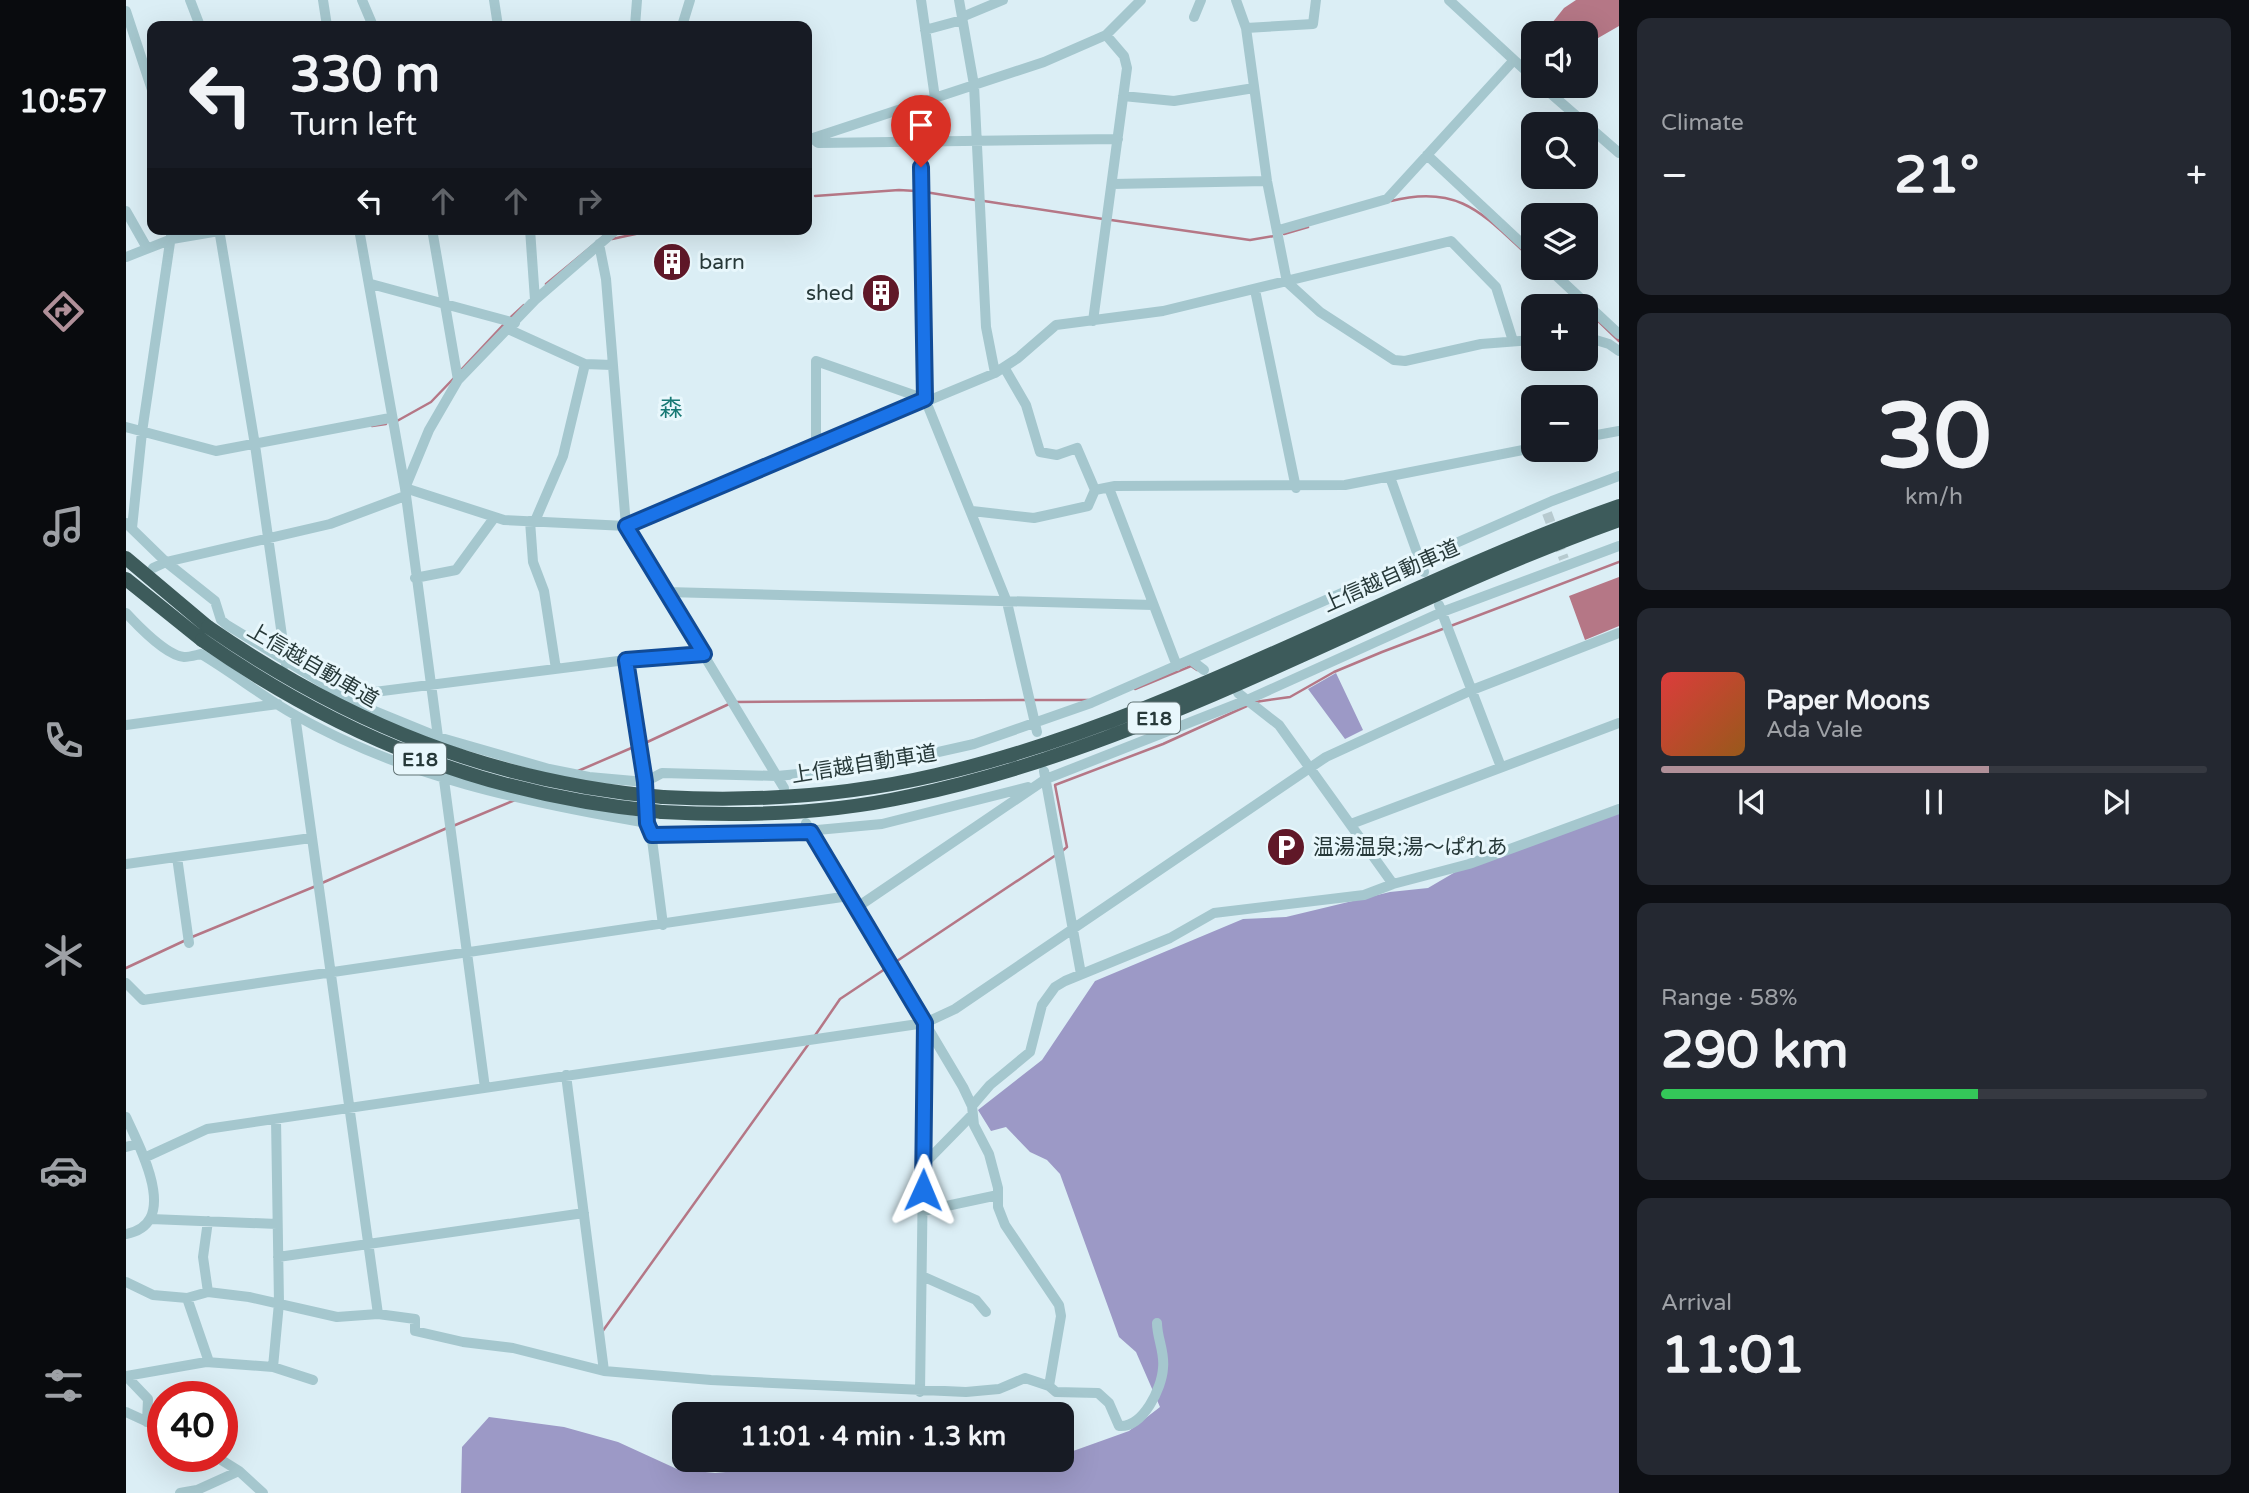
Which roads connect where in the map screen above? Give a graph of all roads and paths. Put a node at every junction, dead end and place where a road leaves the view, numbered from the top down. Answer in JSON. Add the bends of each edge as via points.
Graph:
{"nodes":[{"id":1,"x":190,"y":0,"type":"edge"},
{"id":2,"x":323,"y":0,"type":"edge"},
{"id":3,"x":362,"y":0,"type":"edge"},
{"id":4,"x":495,"y":0,"type":"edge"},
{"id":5,"x":637,"y":0,"type":"edge"},
{"id":6,"x":690,"y":0,"type":"edge"},
{"id":7,"x":921,"y":0,"type":"edge"},
{"id":8,"x":959,"y":0,"type":"edge"},
{"id":9,"x":1003,"y":0,"type":"edge"},
{"id":10,"x":1141,"y":0,"type":"edge"},
{"id":11,"x":1201,"y":0,"type":"edge"},
{"id":12,"x":1236,"y":0,"type":"edge"},
{"id":13,"x":1316,"y":0,"type":"edge"},
{"id":14,"x":1449,"y":0,"type":"edge"},
{"id":15,"x":126,"y":11,"type":"edge"},
{"id":16,"x":1194,"y":17,"type":"dead end"},
{"id":17,"x":962,"y":19,"type":"junction"},
{"id":18,"x":198,"y":21,"type":"edge"},
{"id":19,"x":326,"y":21,"type":"edge"},
{"id":20,"x":371,"y":21,"type":"edge"},
{"id":21,"x":497,"y":21,"type":"edge"},
{"id":22,"x":635,"y":21,"type":"edge"},
{"id":23,"x":684,"y":21,"type":"edge"},
{"id":24,"x":1246,"y":28,"type":"junction"},
{"id":25,"x":925,"y":30,"type":"junction"},
{"id":26,"x":1106,"y":35,"type":"junction"},
{"id":27,"x":1514,"y":60,"type":"junction"},
{"id":28,"x":1521,"y":66,"type":"edge"},
{"id":29,"x":147,"y":75,"type":"edge"},
{"id":30,"x":974,"y":85,"type":"junction"},
{"id":31,"x":1254,"y":88,"type":"junction"},
{"id":32,"x":1123,"y":96,"type":"junction"},
{"id":33,"x":1556,"y":98,"type":"edge"},
{"id":34,"x":935,"y":99,"type":"junction"},
{"id":35,"x":921,"y":103,"type":"junction"},
{"id":36,"x":812,"y":138,"type":"edge"},
{"id":37,"x":1118,"y":139,"type":"junction"},
{"id":38,"x":812,"y":140,"type":"edge"},
{"id":39,"x":977,"y":140,"type":"junction"},
{"id":40,"x":920,"y":142,"type":"junction"},
{"id":41,"x":1619,"y":153,"type":"edge"},
{"id":42,"x":1427,"y":155,"type":"junction"},
{"id":43,"x":1267,"y":181,"type":"junction"},
{"id":44,"x":1112,"y":184,"type":"junction"},
{"id":45,"x":126,"y":211,"type":"edge"},
{"id":46,"x":1279,"y":230,"type":"junction"},
{"id":47,"x":170,"y":235,"type":"edge"},
{"id":48,"x":172,"y":235,"type":"edge"},
{"id":49,"x":220,"y":235,"type":"edge"},
{"id":50,"x":360,"y":235,"type":"edge"},
{"id":51,"x":433,"y":235,"type":"edge"},
{"id":52,"x":530,"y":235,"type":"edge"},
{"id":53,"x":610,"y":235,"type":"edge"},
{"id":54,"x":1521,"y":243,"type":"edge"},
{"id":55,"x":599,"y":244,"type":"junction"},
{"id":56,"x":147,"y":248,"type":"junction"},
{"id":57,"x":126,"y":257,"type":"edge"},
{"id":58,"x":1561,"y":280,"type":"edge"},
{"id":59,"x":1287,"y":282,"type":"junction"},
{"id":60,"x":371,"y":284,"type":"junction"},
{"id":61,"x":1255,"y":290,"type":"junction"},
{"id":62,"x":535,"y":300,"type":"junction"},
{"id":63,"x":445,"y":303,"type":"junction"},
{"id":64,"x":1093,"y":321,"type":"junction"},
{"id":65,"x":511,"y":326,"type":"junction"},
{"id":66,"x":1619,"y":334,"type":"edge"},
{"id":67,"x":1513,"y":341,"type":"junction"},
{"id":68,"x":1521,"y":341,"type":"edge"},
{"id":69,"x":1598,"y":341,"type":"edge"},
{"id":70,"x":1619,"y":351,"type":"edge"},
{"id":71,"x":585,"y":364,"type":"junction"},
{"id":72,"x":612,"y":365,"type":"junction"},
{"id":73,"x":1004,"y":367,"type":"junction"},
{"id":74,"x":995,"y":373,"type":"junction"},
{"id":75,"x":458,"y":380,"type":"junction"},
{"id":76,"x":925,"y":399,"type":"junction"},
{"id":77,"x":390,"y":418,"type":"junction"},
{"id":78,"x":126,"y":427,"type":"edge"},
{"id":79,"x":1619,"y":431,"type":"edge"},
{"id":80,"x":142,"y":432,"type":"junction"},
{"id":81,"x":1598,"y":435,"type":"edge"},
{"id":82,"x":255,"y":445,"type":"junction"},
{"id":83,"x":816,"y":448,"type":"junction"},
{"id":84,"x":1521,"y":450,"type":"edge"},
{"id":85,"x":1619,"y":476,"type":"edge"},
{"id":86,"x":1390,"y":477,"type":"junction"},
{"id":87,"x":1109,"y":488,"type":"junction"},
{"id":88,"x":1296,"y":488,"type":"junction"},
{"id":89,"x":1095,"y":490,"type":"junction"},
{"id":90,"x":405,"y":492,"type":"junction"},
{"id":91,"x":1619,"y":506,"type":"edge"},
{"id":92,"x":972,"y":511,"type":"junction"},
{"id":93,"x":494,"y":517,"type":"junction"},
{"id":94,"x":1619,"y":520,"type":"edge"},
{"id":95,"x":532,"y":521,"type":"junction"},
{"id":96,"x":129,"y":525,"type":"edge"},
{"id":97,"x":626,"y":526,"type":"junction"},
{"id":98,"x":269,"y":540,"type":"junction"},
{"id":99,"x":1619,"y":546,"type":"edge"},
{"id":100,"x":126,"y":558,"type":"edge"},
{"id":101,"x":1419,"y":560,"type":"junction"},
{"id":102,"x":166,"y":562,"type":"junction"},
{"id":103,"x":153,"y":568,"type":"dead end"},
{"id":104,"x":1424,"y":572,"type":"dead end"},
{"id":105,"x":415,"y":578,"type":"junction"},
{"id":106,"x":126,"y":579,"type":"edge"},
{"id":107,"x":666,"y":592,"type":"junction"},
{"id":108,"x":1007,"y":602,"type":"junction"},
{"id":109,"x":1153,"y":605,"type":"junction"},
{"id":110,"x":1441,"y":609,"type":"junction"},
{"id":111,"x":126,"y":613,"type":"edge"},
{"id":112,"x":1619,"y":634,"type":"edge"},
{"id":113,"x":704,"y":654,"type":"junction"},
{"id":114,"x":626,"y":660,"type":"junction"},
{"id":115,"x":1191,"y":660,"type":"junction"},
{"id":116,"x":286,"y":664,"type":"junction"},
{"id":117,"x":1177,"y":666,"type":"junction"},
{"id":118,"x":556,"y":668,"type":"junction"},
{"id":119,"x":1204,"y":670,"type":"dead end"},
{"id":120,"x":430,"y":684,"type":"junction"},
{"id":121,"x":1472,"y":690,"type":"junction"},
{"id":122,"x":1238,"y":694,"type":"dead end"},
{"id":123,"x":342,"y":696,"type":"junction"},
{"id":124,"x":1247,"y":700,"type":"junction"},
{"id":125,"x":278,"y":704,"type":"junction"},
{"id":126,"x":295,"y":715,"type":"junction"},
{"id":127,"x":1619,"y":723,"type":"edge"},
{"id":128,"x":126,"y":725,"type":"edge"},
{"id":129,"x":1036,"y":728,"type":"junction"},
{"id":130,"x":438,"y":737,"type":"junction"},
{"id":131,"x":1501,"y":767,"type":"junction"},
{"id":132,"x":1310,"y":769,"type":"junction"},
{"id":133,"x":1045,"y":775,"type":"junction"},
{"id":134,"x":777,"y":776,"type":"junction"},
{"id":135,"x":444,"y":780,"type":"junction"},
{"id":136,"x":645,"y":782,"type":"junction"},
{"id":137,"x":1032,"y":786,"type":"junction"},
{"id":138,"x":785,"y":788,"type":"dead end"},
{"id":139,"x":663,"y":805,"type":"junction"},
{"id":140,"x":1619,"y":809,"type":"edge"},
{"id":141,"x":647,"y":823,"type":"junction"},
{"id":142,"x":1351,"y":824,"type":"junction"},
{"id":143,"x":808,"y":828,"type":"junction"},
{"id":144,"x":652,"y":835,"type":"junction"},
{"id":145,"x":311,"y":838,"type":"junction"},
{"id":146,"x":177,"y":857,"type":"junction"},
{"id":147,"x":126,"y":864,"type":"edge"},
{"id":148,"x":1393,"y":884,"type":"junction"},
{"id":149,"x":849,"y":896,"type":"junction"},
{"id":150,"x":856,"y":908,"type":"junction"},
{"id":151,"x":663,"y":925,"type":"junction"},
{"id":152,"x":1073,"y":928,"type":"junction"},
{"id":153,"x":189,"y":943,"type":"dead end"},
{"id":154,"x":468,"y":953,"type":"junction"},
{"id":155,"x":332,"y":973,"type":"junction"},
{"id":156,"x":1081,"y":974,"type":"junction"},
{"id":157,"x":126,"y":984,"type":"edge"},
{"id":158,"x":925,"y":1023,"type":"junction"},
{"id":159,"x":566,"y":1076,"type":"junction"},
{"id":160,"x":485,"y":1088,"type":"junction"},
{"id":161,"x":350,"y":1108,"type":"junction"},
{"id":162,"x":972,"y":1111,"type":"junction"},
{"id":163,"x":126,"y":1116,"type":"edge"},
{"id":164,"x":276,"y":1119,"type":"junction"},
{"id":165,"x":138,"y":1144,"type":"junction"},
{"id":166,"x":126,"y":1147,"type":"edge"},
{"id":167,"x":144,"y":1158,"type":"junction"},
{"id":168,"x":923,"y":1165,"type":"junction"},
{"id":169,"x":998,"y":1195,"type":"junction"},
{"id":170,"x":923,"y":1211,"type":"junction"},
{"id":171,"x":584,"y":1213,"type":"junction"},
{"id":172,"x":150,"y":1219,"type":"junction"},
{"id":173,"x":208,"y":1221,"type":"junction"},
{"id":174,"x":277,"y":1224,"type":"junction"},
{"id":175,"x":130,"y":1233,"type":"edge"},
{"id":176,"x":369,"y":1245,"type":"junction"},
{"id":177,"x":278,"y":1257,"type":"junction"},
{"id":178,"x":922,"y":1276,"type":"junction"},
{"id":179,"x":126,"y":1282,"type":"edge"},
{"id":180,"x":208,"y":1292,"type":"junction"},
{"id":181,"x":187,"y":1297,"type":"junction"},
{"id":182,"x":279,"y":1303,"type":"junction"},
{"id":183,"x":986,"y":1312,"type":"dead end"},
{"id":184,"x":378,"y":1314,"type":"junction"},
{"id":185,"x":1157,"y":1323,"type":"dead end"},
{"id":186,"x":209,"y":1362,"type":"junction"},
{"id":187,"x":273,"y":1367,"type":"junction"},
{"id":188,"x":604,"y":1371,"type":"junction"},
{"id":189,"x":126,"y":1376,"type":"edge"},
{"id":190,"x":313,"y":1380,"type":"dead end"},
{"id":191,"x":1049,"y":1386,"type":"junction"},
{"id":192,"x":920,"y":1392,"type":"junction"},
{"id":193,"x":147,"y":1398,"type":"edge"},
{"id":194,"x":126,"y":1412,"type":"edge"},
{"id":195,"x":147,"y":1422,"type":"edge"},
{"id":196,"x":239,"y":1471,"type":"joint"},
{"id":197,"x":180,"y":1493,"type":"edge"},
{"id":198,"x":263,"y":1493,"type":"edge"}],
"edges":[{"from":1,"to":18,"type":"street"},
{"from":2,"to":19,"type":"street"},
{"from":3,"to":20,"type":"street"},
{"from":4,"to":21,"type":"street"},
{"from":5,"to":22,"type":"street"},
{"from":6,"to":23,"type":"street"},
{"from":7,"to":25,"type":"street"},
{"from":8,"to":17,"type":"street"},
{"from":9,"to":17,"type":"street"},
{"from":10,"to":26,"type":"street"},
{"from":11,"to":16,"type":"street"},
{"from":12,"to":24,"type":"street"},
{"from":13,"to":24,"type":"street","via":[[1313,24]]},
{"from":14,"to":27,"type":"street"},
{"from":15,"to":29,"type":"street"},
{"from":17,"to":25,"type":"street"},
{"from":17,"to":30,"type":"street"},
{"from":24,"to":31,"type":"street"},
{"from":25,"to":34,"type":"street"},
{"from":26,"to":30,"type":"street"},
{"from":26,"to":32,"type":"street","via":[[1126,62]]},
{"from":27,"to":28,"type":"street"},
{"from":27,"to":42,"type":"street"},
{"from":30,"to":34,"type":"street"},
{"from":30,"to":39,"type":"street"},
{"from":31,"to":32,"type":"street","via":[[1174,101]]},
{"from":31,"to":43,"type":"street"},
{"from":32,"to":37,"type":"street"},
{"from":33,"to":41,"type":"street"},
{"from":34,"to":35,"type":"street"},
{"from":35,"to":36,"type":"street"},
{"from":35,"to":40,"type":"street"},
{"from":37,"to":39,"type":"street"},
{"from":37,"to":44,"type":"street"},
{"from":38,"to":40,"type":"street"},
{"from":39,"to":40,"type":"street"},
{"from":39,"to":74,"type":"street","via":[[986,327]]},
{"from":40,"to":76,"type":"street"},
{"from":42,"to":46,"type":"street","via":[[1387,199]]},
{"from":42,"to":54,"type":"street"},
{"from":43,"to":44,"type":"street"},
{"from":43,"to":46,"type":"street"},
{"from":44,"to":64,"type":"street"},
{"from":45,"to":56,"type":"street"},
{"from":46,"to":59,"type":"street"},
{"from":47,"to":56,"type":"street"},
{"from":48,"to":80,"type":"street"},
{"from":49,"to":82,"type":"street"},
{"from":50,"to":60,"type":"street"},
{"from":51,"to":63,"type":"street"},
{"from":52,"to":62,"type":"street"},
{"from":53,"to":55,"type":"street"},
{"from":55,"to":62,"type":"street"},
{"from":55,"to":72,"type":"street"},
{"from":56,"to":57,"type":"street"},
{"from":58,"to":66,"type":"street"},
{"from":59,"to":61,"type":"street"},
{"from":59,"to":67,"type":"street","via":[[1320,312],[1394,360]]},
{"from":59,"to":67,"type":"street","via":[[1451,241],[1496,287]]},
{"from":60,"to":63,"type":"street"},
{"from":60,"to":77,"type":"street"},
{"from":61,"to":64,"type":"street"},
{"from":61,"to":88,"type":"street"},
{"from":62,"to":65,"type":"street"},
{"from":63,"to":65,"type":"street"},
{"from":63,"to":75,"type":"street"},
{"from":64,"to":73,"type":"street","via":[[1056,325]]},
{"from":65,"to":71,"type":"street"},
{"from":65,"to":75,"type":"street"},
{"from":67,"to":68,"type":"street"},
{"from":69,"to":70,"type":"street"},
{"from":71,"to":72,"type":"street"},
{"from":71,"to":95,"type":"street","via":[[562,456]]},
{"from":72,"to":97,"type":"street"},
{"from":73,"to":74,"type":"street"},
{"from":73,"to":89,"type":"street","via":[[1026,405],[1040,452],[1057,455],[1077,448]]},
{"from":74,"to":76,"type":"street"},
{"from":75,"to":90,"type":"street","via":[[429,430]]},
{"from":76,"to":83,"type":"street"},
{"from":76,"to":83,"type":"street","via":[[816,361]]},
{"from":76,"to":92,"type":"street"},
{"from":77,"to":82,"type":"street"},
{"from":77,"to":90,"type":"street"},
{"from":78,"to":80,"type":"street"},
{"from":79,"to":81,"type":"street"},
{"from":80,"to":82,"type":"street","via":[[216,451]]},
{"from":80,"to":96,"type":"street"},
{"from":82,"to":98,"type":"street"},
{"from":83,"to":97,"type":"street"},
{"from":84,"to":86,"type":"street"},
{"from":85,"to":101,"type":"street"},
{"from":86,"to":88,"type":"street"},
{"from":86,"to":101,"type":"street"},
{"from":87,"to":88,"type":"street"},
{"from":87,"to":89,"type":"street"},
{"from":87,"to":109,"type":"street"},
{"from":89,"to":92,"type":"street","via":[[1088,506],[1034,518]]},
{"from":90,"to":93,"type":"street"},
{"from":90,"to":98,"type":"street","via":[[330,524]]},
{"from":90,"to":105,"type":"street"},
{"from":91,"to":139,"type":"highway","name":"上信越自動車道","number":"E18","via":[[1490,556],[1180,692],[1011,755],[926,778],[838,793]]},
{"from":92,"to":108,"type":"street"},
{"from":93,"to":95,"type":"street"},
{"from":93,"to":105,"type":"street","via":[[456,570]]},
{"from":94,"to":139,"type":"highway","name":"上信越自動車道","number":"E18","via":[[1175,709],[1014,769],[851,806],[756,814]]},
{"from":95,"to":97,"type":"street"},
{"from":95,"to":118,"type":"street","via":[[533,562],[544,591]]},
{"from":96,"to":102,"type":"street"},
{"from":97,"to":107,"type":"street"},
{"from":98,"to":102,"type":"street"},
{"from":98,"to":116,"type":"street"},
{"from":99,"to":110,"type":"street"},
{"from":100,"to":139,"type":"highway","name":"上信越自動車道","number":"E18","bridge":true,"via":[[208,627],[309,691],[423,744],[490,766]]},
{"from":101,"to":104,"type":"street"},
{"from":101,"to":115,"type":"street"},
{"from":102,"to":103,"type":"street"},
{"from":102,"to":116,"type":"street","via":[[215,601],[221,620]]},
{"from":105,"to":120,"type":"street"},
{"from":106,"to":139,"type":"highway","name":"上信越自動車道","number":"E18","bridge":true,"via":[[202,640],[300,703],[414,757],[523,790],[595,804]]},
{"from":107,"to":108,"type":"street"},
{"from":107,"to":113,"type":"street"},
{"from":108,"to":109,"type":"street"},
{"from":108,"to":129,"type":"street"},
{"from":109,"to":117,"type":"street"},
{"from":110,"to":121,"type":"street"},
{"from":110,"to":124,"type":"street"},
{"from":111,"to":125,"type":"street","via":[[173,652],[183,657],[201,654]]},
{"from":112,"to":121,"type":"street"},
{"from":113,"to":114,"type":"street"},
{"from":113,"to":134,"type":"street"},
{"from":114,"to":118,"type":"street"},
{"from":114,"to":136,"type":"street"},
{"from":115,"to":117,"type":"street"},
{"from":115,"to":119,"type":"street"},
{"from":116,"to":123,"type":"street"},
{"from":117,"to":129,"type":"street"},
{"from":118,"to":120,"type":"street"},
{"from":120,"to":123,"type":"street"},
{"from":120,"to":130,"type":"street"},
{"from":121,"to":131,"type":"street"},
{"from":121,"to":132,"type":"street","via":[[1326,757]]},
{"from":122,"to":124,"type":"street"},
{"from":123,"to":130,"type":"street"},
{"from":124,"to":132,"type":"street","via":[[1279,725]]},
{"from":124,"to":133,"type":"street"},
{"from":125,"to":126,"type":"street"},
{"from":125,"to":128,"type":"street"},
{"from":126,"to":135,"type":"street","via":[[366,750]]},
{"from":126,"to":145,"type":"street"},
{"from":127,"to":131,"type":"street"},
{"from":129,"to":134,"type":"street","via":[[872,767]]},
{"from":130,"to":136,"type":"street","via":[[549,769]]},
{"from":131,"to":142,"type":"street"},
{"from":132,"to":142,"type":"street"},
{"from":132,"to":152,"type":"street"},
{"from":133,"to":137,"type":"street"},
{"from":133,"to":152,"type":"street"},
{"from":134,"to":136,"type":"street","via":[[662,773]]},
{"from":134,"to":138,"type":"street"},
{"from":135,"to":141,"type":"street"},
{"from":135,"to":154,"type":"street"},
{"from":136,"to":141,"type":"street"},
{"from":137,"to":143,"type":"street","via":[[882,824]]},
{"from":137,"to":150,"type":"street"},
{"from":140,"to":148,"type":"street","via":[[1469,864]]},
{"from":141,"to":144,"type":"street"},
{"from":142,"to":148,"type":"street"},
{"from":143,"to":144,"type":"street"},
{"from":143,"to":149,"type":"street"},
{"from":144,"to":151,"type":"street"},
{"from":145,"to":146,"type":"street"},
{"from":145,"to":155,"type":"street"},
{"from":146,"to":147,"type":"street"},
{"from":146,"to":153,"type":"street"},
{"from":148,"to":156,"type":"street","via":[[1364,895],[1214,913],[1170,938]]},
{"from":149,"to":150,"type":"street"},
{"from":149,"to":151,"type":"street"},
{"from":150,"to":158,"type":"street"},
{"from":151,"to":154,"type":"street"},
{"from":152,"to":156,"type":"street"},
{"from":152,"to":158,"type":"street","via":[[955,1009]]},
{"from":154,"to":155,"type":"street"},
{"from":154,"to":160,"type":"street"},
{"from":155,"to":157,"type":"street","via":[[143,1000]]},
{"from":155,"to":161,"type":"street"},
{"from":156,"to":162,"type":"street","via":[[1055,988],[1037,1018],[1030,1052],[990,1085]]},
{"from":158,"to":159,"type":"street"},
{"from":158,"to":162,"type":"street"},
{"from":158,"to":168,"type":"street"},
{"from":159,"to":160,"type":"street"},
{"from":159,"to":171,"type":"street"},
{"from":160,"to":161,"type":"street"},
{"from":161,"to":164,"type":"street"},
{"from":161,"to":176,"type":"street"},
{"from":162,"to":168,"type":"street"},
{"from":162,"to":169,"type":"street","via":[[989,1154]]},
{"from":163,"to":165,"type":"street"},
{"from":164,"to":167,"type":"street","via":[[208,1129]]},
{"from":164,"to":174,"type":"street"},
{"from":165,"to":166,"type":"street"},
{"from":165,"to":167,"type":"street"},
{"from":167,"to":172,"type":"street","via":[[153,1185]]},
{"from":168,"to":170,"type":"street"},
{"from":169,"to":170,"type":"street"},
{"from":169,"to":191,"type":"street","via":[[1005,1225],[1059,1305]]},
{"from":170,"to":178,"type":"street"},
{"from":171,"to":176,"type":"street"},
{"from":171,"to":188,"type":"street"},
{"from":172,"to":173,"type":"street"},
{"from":172,"to":175,"type":"street"},
{"from":173,"to":174,"type":"street"},
{"from":173,"to":180,"type":"street","via":[[203,1257]]},
{"from":174,"to":177,"type":"street"},
{"from":176,"to":177,"type":"street"},
{"from":176,"to":184,"type":"street"},
{"from":177,"to":182,"type":"street"},
{"from":178,"to":183,"type":"street","via":[[976,1300]]},
{"from":178,"to":192,"type":"street"},
{"from":179,"to":181,"type":"street","via":[[153,1295]]},
{"from":180,"to":181,"type":"street"},
{"from":180,"to":182,"type":"street"},
{"from":181,"to":186,"type":"street"},
{"from":182,"to":184,"type":"street","via":[[337,1317]]},
{"from":182,"to":187,"type":"street"},
{"from":184,"to":188,"type":"street","via":[[415,1319],[415,1331],[513,1348]]},
{"from":185,"to":191,"type":"street","via":[[1163,1371],[1142,1416],[1132,1423],[1119,1426],[1109,1403],[1098,1393],[1056,1392]]},
{"from":186,"to":187,"type":"street"},
{"from":186,"to":189,"type":"street"},
{"from":187,"to":190,"type":"street"},
{"from":188,"to":192,"type":"street"},
{"from":189,"to":193,"type":"street"},
{"from":191,"to":192,"type":"street","via":[[1025,1378],[999,1389]]},
{"from":194,"to":195,"type":"street"},
{"from":196,"to":197,"type":"street"},
{"from":196,"to":198,"type":"street"}]}
